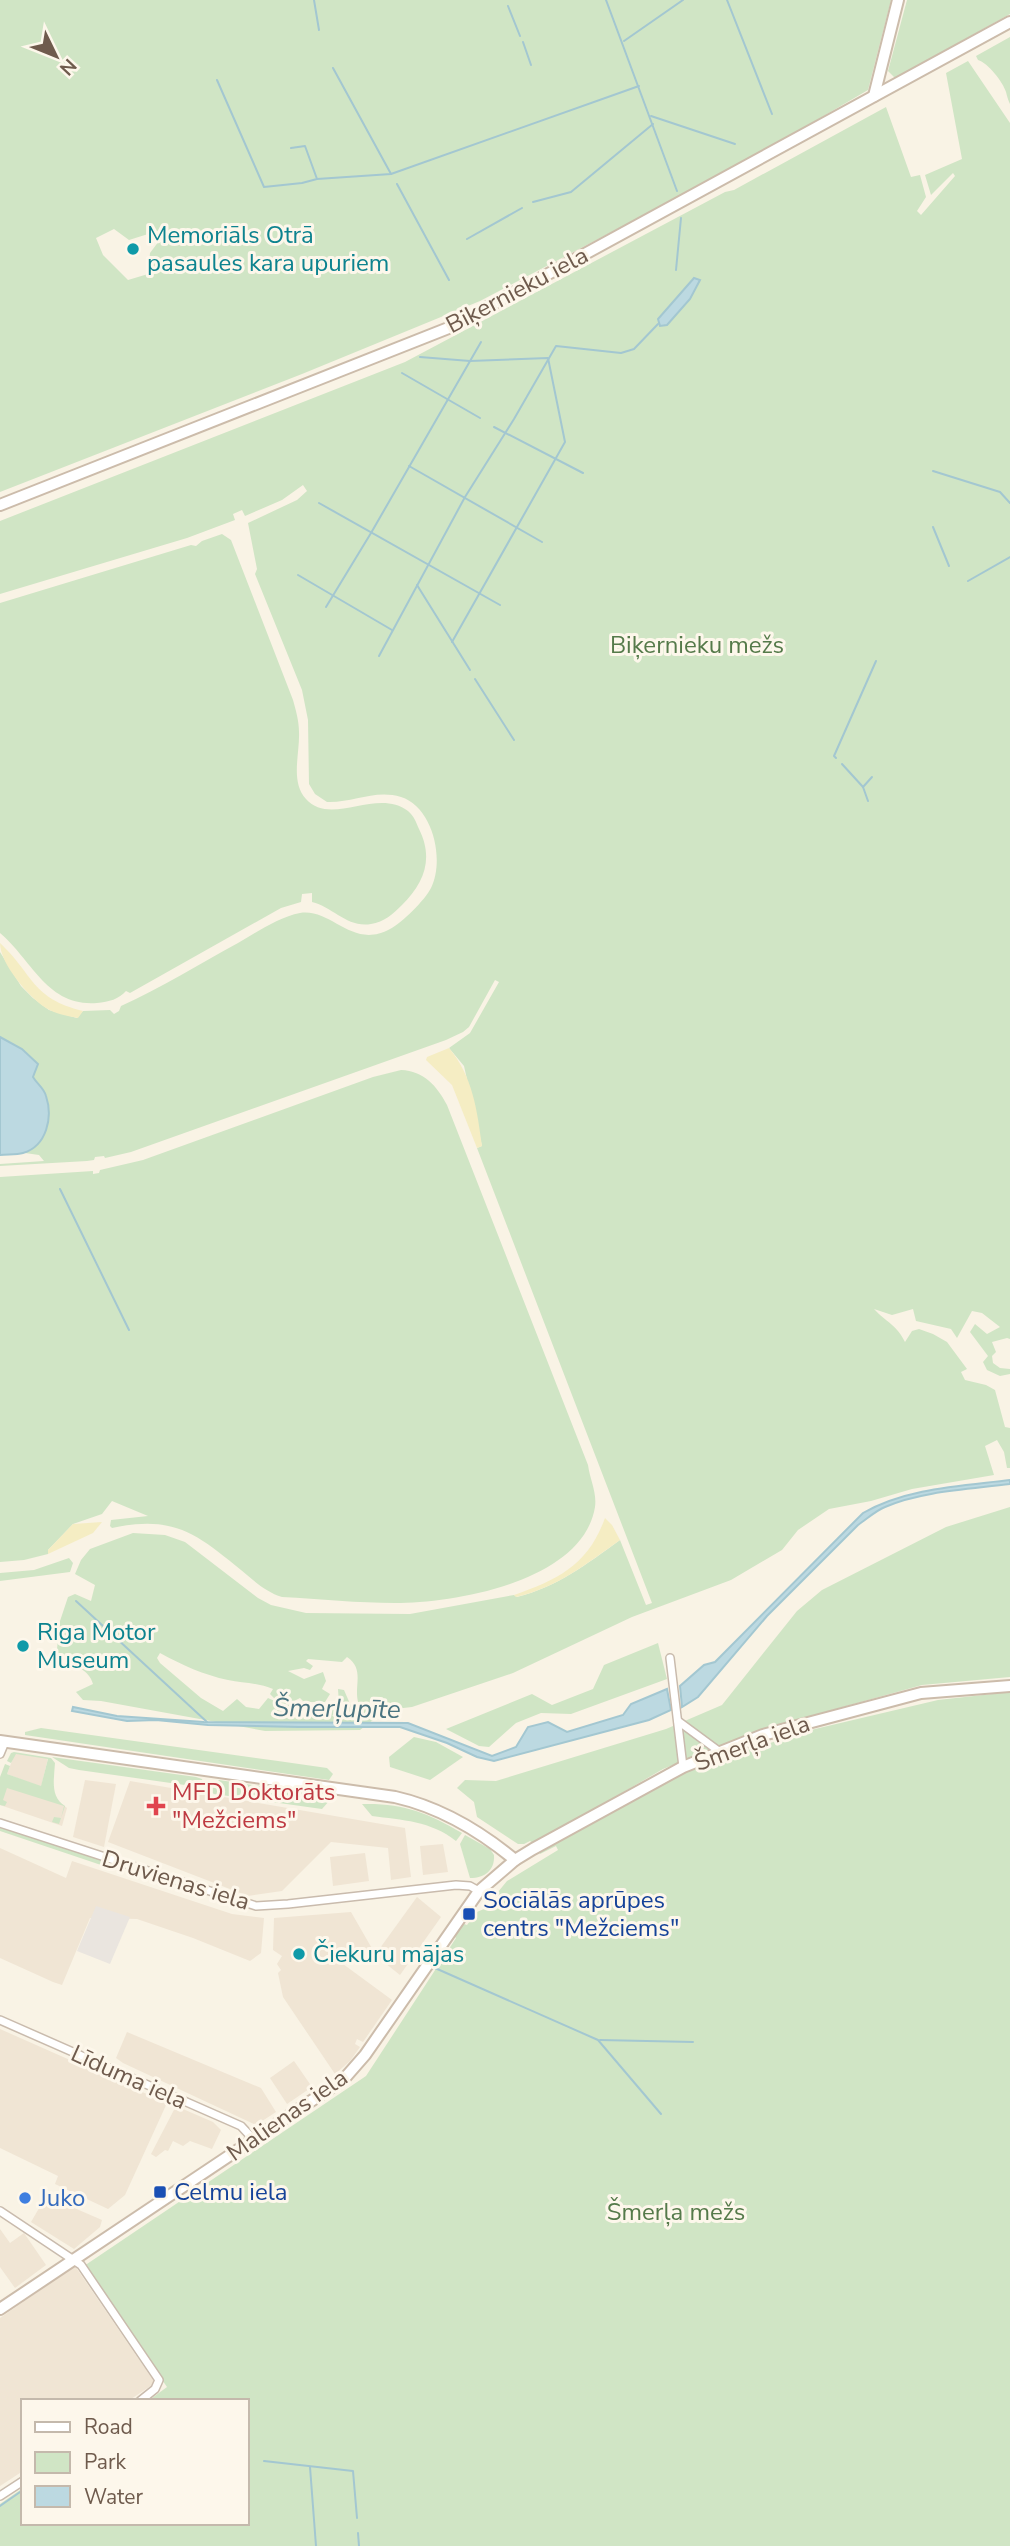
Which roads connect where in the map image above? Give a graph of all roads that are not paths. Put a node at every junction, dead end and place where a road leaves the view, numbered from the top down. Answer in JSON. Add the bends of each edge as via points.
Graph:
{"nodes":[{"id":1,"x":898,"y":0,"type":"edge"},
{"id":2,"x":1010,"y":22,"type":"edge"},
{"id":3,"x":874,"y":96,"type":"junction"},
{"id":4,"x":0,"y":505,"type":"edge"},
{"id":5,"x":670,"y":1658,"type":"dead end"},
{"id":6,"x":1010,"y":1686,"type":"edge"},
{"id":7,"x":678,"y":1721,"type":"junction"},
{"id":8,"x":2,"y":1742,"type":"edge"},
{"id":9,"x":720,"y":1752,"type":"junction"},
{"id":10,"x":0,"y":1754,"type":"edge"},
{"id":11,"x":683,"y":1767,"type":"junction"},
{"id":12,"x":0,"y":1823,"type":"edge"},
{"id":13,"x":515,"y":1860,"type":"junction"},
{"id":14,"x":479,"y":1891,"type":"junction"},
{"id":15,"x":0,"y":2020,"type":"edge"},
{"id":16,"x":254,"y":2140,"type":"junction"},
{"id":17,"x":0,"y":2211,"type":"edge"},
{"id":18,"x":74,"y":2259,"type":"junction"},
{"id":19,"x":0,"y":2309,"type":"edge"},
{"id":20,"x":142,"y":2399,"type":"edge"},
{"id":21,"x":21,"y":2481,"type":"edge"},
{"id":22,"x":0,"y":2496,"type":"edge"}],
"edges":[{"from":1,"to":3,"type":"street"},
{"from":2,"to":3,"type":"street","name":"Biķernieku iela"},
{"from":3,"to":4,"type":"street","name":"Biķernieku iela","via":[[452,327]]},
{"from":5,"to":7,"type":"street"},
{"from":6,"to":9,"type":"street","name":"Šmerļa iela","via":[[921,1693],[803,1723]]},
{"from":7,"to":9,"type":"street"},
{"from":7,"to":11,"type":"street"},
{"from":8,"to":10,"type":"street"},
{"from":8,"to":13,"type":"street","via":[[395,1797],[429,1806]]},
{"from":9,"to":11,"type":"street","name":"Šmerļa iela"},
{"from":11,"to":13,"type":"street","name":"Šmerļa iela"},
{"from":12,"to":14,"type":"street","name":"Druvienas iela","via":[[256,1906],[456,1885]]},
{"from":13,"to":14,"type":"street","name":"Malienas iela"},
{"from":14,"to":16,"type":"street","name":"Malienas iela","via":[[358,2064],[328,2091]]},
{"from":15,"to":16,"type":"street","name":"Līduma iela","via":[[241,2126]]},
{"from":16,"to":18,"type":"street","name":"Malienas iela"},
{"from":17,"to":18,"type":"street"},
{"from":18,"to":19,"type":"street","name":"Malienas iela"},
{"from":18,"to":20,"type":"street","via":[[157,2376],[159,2384]]},
{"from":21,"to":22,"type":"street"}]}
